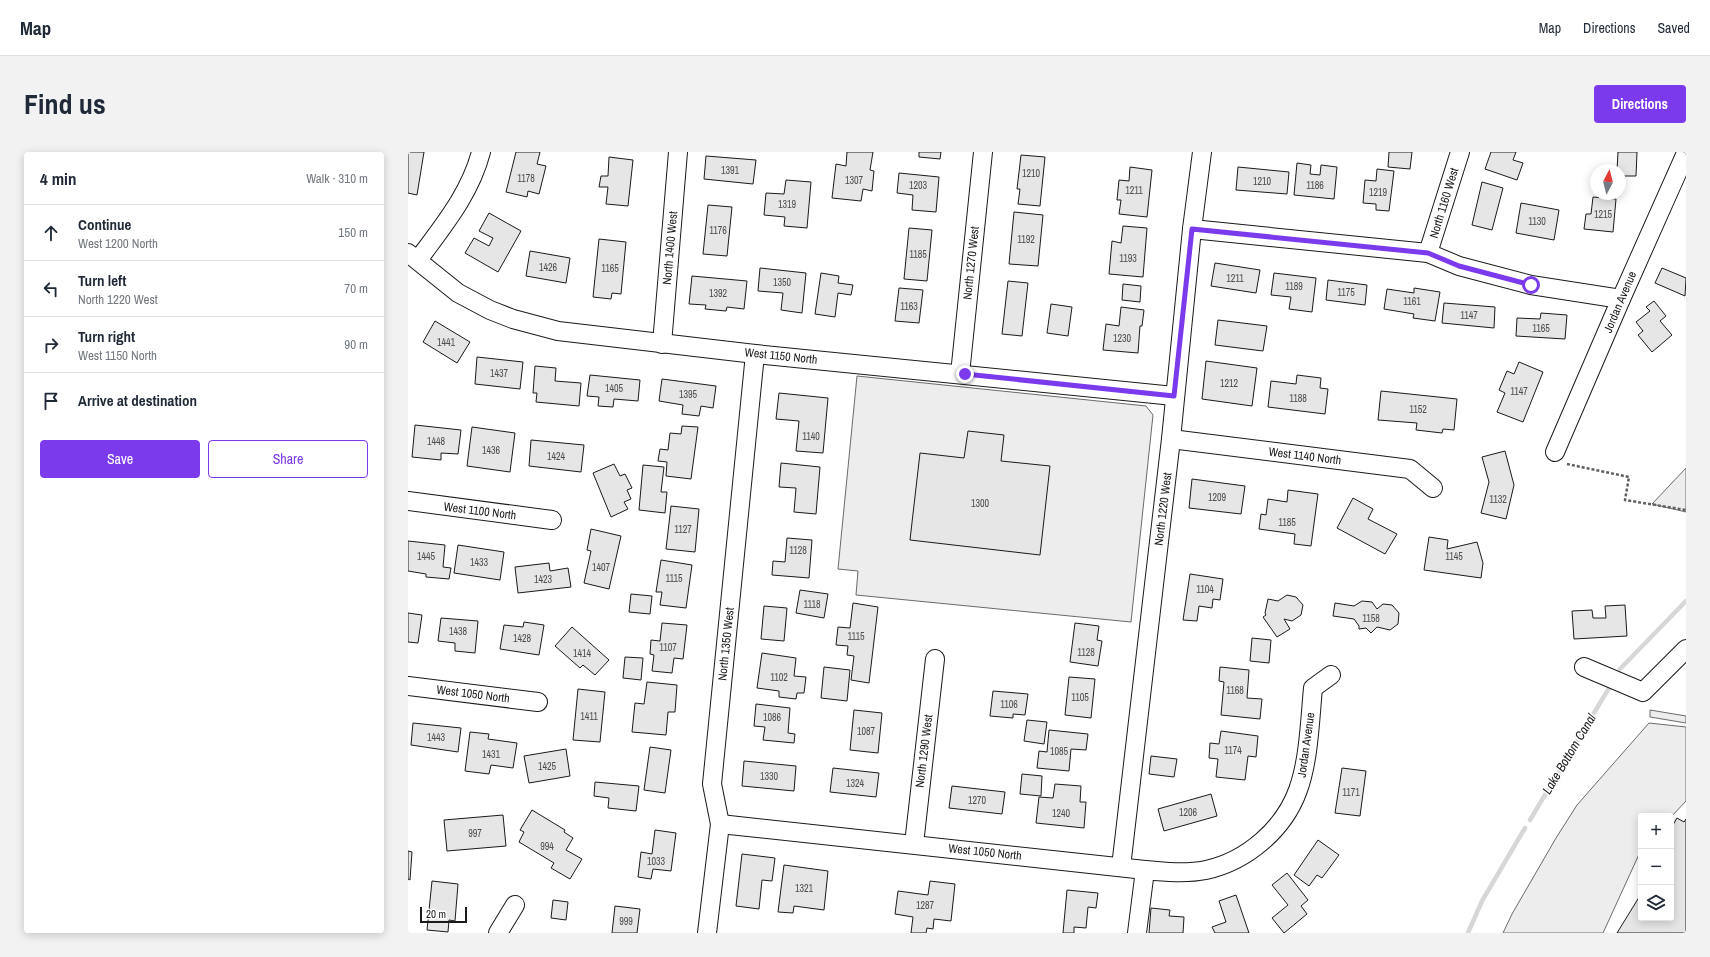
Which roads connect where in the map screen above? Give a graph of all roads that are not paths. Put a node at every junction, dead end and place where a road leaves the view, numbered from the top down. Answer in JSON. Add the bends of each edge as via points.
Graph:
{"nodes":[{"id":1,"x":481,"y":152,"type":"edge"},
{"id":2,"x":678,"y":152,"type":"edge"},
{"id":3,"x":983,"y":152,"type":"edge"},
{"id":4,"x":1202,"y":152,"type":"edge"},
{"id":5,"x":1460,"y":152,"type":"edge"},
{"id":6,"x":1686,"y":153,"type":"edge"},
{"id":7,"x":1192,"y":229,"type":"junction"},
{"id":8,"x":1428,"y":253,"type":"junction"},
{"id":9,"x":413,"y":256,"type":"edge"},
{"id":10,"x":1621,"y":299,"type":"junction"},
{"id":11,"x":662,"y":344,"type":"junction"},
{"id":12,"x":755,"y":354,"type":"junction"},
{"id":13,"x":960,"y":374,"type":"junction"},
{"id":14,"x":1174,"y":396,"type":"junction"},
{"id":15,"x":1171,"y":439,"type":"junction"},
{"id":16,"x":1560,"y":458,"type":"road end"},
{"id":17,"x":1433,"y":488,"type":"dead end"},
{"id":18,"x":408,"y":501,"type":"edge"},
{"id":19,"x":552,"y":520,"type":"dead end"},
{"id":20,"x":1686,"y":649,"type":"edge"},
{"id":21,"x":935,"y":659,"type":"dead end"},
{"id":22,"x":1584,"y":667,"type":"dead end"},
{"id":23,"x":1331,"y":675,"type":"dead end"},
{"id":24,"x":408,"y":686,"type":"edge"},
{"id":25,"x":538,"y":702,"type":"dead end"},
{"id":26,"x":720,"y":824,"type":"junction"},
{"id":27,"x":914,"y":844,"type":"junction"},
{"id":28,"x":1247,"y":852,"type":"joint"},
{"id":29,"x":1121,"y":867,"type":"junction"},
{"id":30,"x":1145,"y":870,"type":"junction"},
{"id":31,"x":515,"y":905,"type":"dead end"},
{"id":32,"x":498,"y":933,"type":"edge"},
{"id":33,"x":707,"y":933,"type":"edge"},
{"id":34,"x":1137,"y":933,"type":"edge"}],
"edges":[{"from":1,"to":9,"type":"street","via":[[469,185],[457,207]]},
{"from":2,"to":11,"type":"street","name":"North 1400 West"},
{"from":3,"to":13,"type":"street","name":"North 1270 West"},
{"from":4,"to":7,"type":"street","name":"North 1220 West"},
{"from":5,"to":8,"type":"street","name":"North 1160 West"},
{"from":6,"to":10,"type":"street","name":"Jordan Avenue"},
{"from":7,"to":8,"type":"street"},
{"from":7,"to":14,"type":"street","name":"North 1220 West"},
{"from":8,"to":10,"type":"street","via":[[1459,266],[1531,285]]},
{"from":9,"to":11,"type":"street","name":"West 1150 North","via":[[458,293],[513,319],[558,331]]},
{"from":10,"to":16,"type":"street","name":"Jordan Avenue"},
{"from":11,"to":12,"type":"street","name":"West 1150 North"},
{"from":12,"to":13,"type":"street","name":"West 1150 North"},
{"from":12,"to":26,"type":"street","name":"North 1350 West","via":[[712,784]]},
{"from":13,"to":14,"type":"street","name":"West 1150 North"},
{"from":14,"to":15,"type":"street","name":"North 1220 West"},
{"from":15,"to":17,"type":"street","name":"West 1140 North","via":[[1410,469]]},
{"from":15,"to":29,"type":"street","name":"North 1220 West"},
{"from":18,"to":19,"type":"street","name":"West 1100 North"},
{"from":20,"to":22,"type":"street","via":[[1643,692]]},
{"from":21,"to":27,"type":"street","name":"North 1290 West"},
{"from":23,"to":28,"type":"street","name":"Jordan Avenue","via":[[1313,688],[1304,768],[1291,805],[1270,834]]},
{"from":24,"to":25,"type":"street","name":"West 1050 North"},
{"from":26,"to":27,"type":"street","name":"West 1050 North"},
{"from":26,"to":33,"type":"street","name":"North 1350 West"},
{"from":27,"to":29,"type":"street","name":"West 1050 North"},
{"from":28,"to":30,"type":"street","name":"West 1050 North","via":[[1206,870]]},
{"from":29,"to":30,"type":"street","name":"West 1050 North"},
{"from":30,"to":34,"type":"street"},
{"from":31,"to":32,"type":"street"}]}
